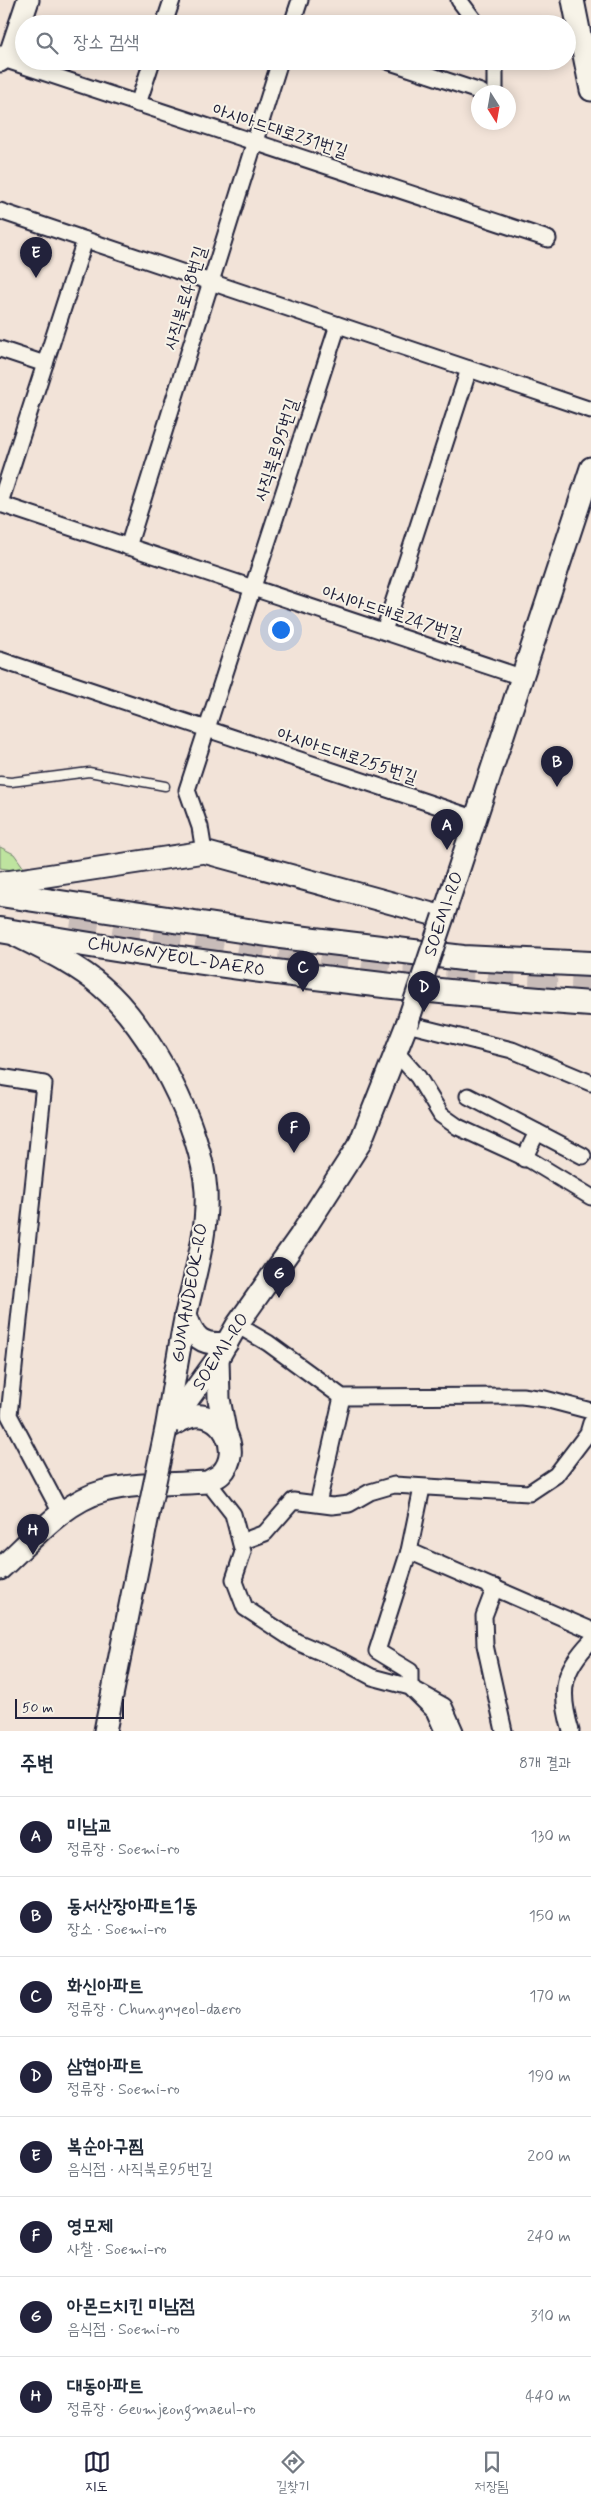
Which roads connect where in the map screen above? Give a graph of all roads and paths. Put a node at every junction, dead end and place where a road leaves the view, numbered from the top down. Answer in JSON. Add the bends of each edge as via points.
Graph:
{"nodes":[{"id":1,"x":28,"y":0,"type":"edge"},
{"id":2,"x":172,"y":0,"type":"edge"},
{"id":3,"x":300,"y":0,"type":"edge"},
{"id":4,"x":458,"y":0,"type":"edge"},
{"id":5,"x":573,"y":0,"type":"edge"},
{"id":6,"x":23,"y":15,"type":"edge"},
{"id":7,"x":167,"y":15,"type":"edge"},
{"id":8,"x":295,"y":15,"type":"edge"},
{"id":9,"x":470,"y":15,"type":"edge"},
{"id":10,"x":15,"y":39,"type":"edge"},
{"id":11,"x":1,"y":59,"type":"edge"},
{"id":12,"x":15,"y":64,"type":"edge"},
{"id":13,"x":34,"y":70,"type":"edge"},
{"id":14,"x":149,"y":70,"type":"edge"},
{"id":15,"x":277,"y":70,"type":"edge"},
{"id":16,"x":414,"y":70,"type":"edge"},
{"id":17,"x":495,"y":70,"type":"edge"},
{"id":18,"x":495,"y":85,"type":"edge"},
{"id":19,"x":471,"y":89,"type":"edge"},
{"id":20,"x":591,"y":90,"type":"edge"},
{"id":21,"x":138,"y":104,"type":"junction"},
{"id":22,"x":255,"y":142,"type":"junction"},
{"id":23,"x":0,"y":211,"type":"edge"},
{"id":24,"x":548,"y":239,"type":"dead end"},
{"id":25,"x":85,"y":240,"type":"junction"},
{"id":26,"x":211,"y":282,"type":"junction"},
{"id":27,"x":338,"y":325,"type":"junction"},
{"id":28,"x":0,"y":349,"type":"edge"},
{"id":29,"x":45,"y":364,"type":"junction"},
{"id":30,"x":469,"y":369,"type":"junction"},
{"id":31,"x":591,"y":410,"type":"edge"},
{"id":32,"x":591,"y":468,"type":"edge"},
{"id":33,"x":0,"y":504,"type":"edge"},
{"id":34,"x":128,"y":547,"type":"junction"},
{"id":35,"x":252,"y":588,"type":"junction"},
{"id":36,"x":384,"y":631,"type":"junction"},
{"id":37,"x":0,"y":660,"type":"edge"},
{"id":38,"x":521,"y":676,"type":"junction"},
{"id":39,"x":206,"y":729,"type":"junction"},
{"id":40,"x":0,"y":780,"type":"edge"},
{"id":41,"x":165,"y":786,"type":"dead end"},
{"id":42,"x":477,"y":819,"type":"junction"},
{"id":43,"x":204,"y":852,"type":"junction"},
{"id":44,"x":0,"y":883,"type":"edge"},
{"id":45,"x":0,"y":894,"type":"edge"},
{"id":46,"x":443,"y":917,"type":"junction"},
{"id":47,"x":4,"y":930,"type":"edge"},
{"id":48,"x":591,"y":964,"type":"edge"},
{"id":49,"x":591,"y":1004,"type":"edge"},
{"id":50,"x":407,"y":1024,"type":"junction"},
{"id":51,"x":396,"y":1052,"type":"junction"},
{"id":52,"x":0,"y":1077,"type":"edge"},
{"id":53,"x":591,"y":1083,"type":"edge"},
{"id":54,"x":468,"y":1096,"type":"dead end"},
{"id":55,"x":537,"y":1132,"type":"junction"},
{"id":56,"x":582,"y":1156,"type":"dead end"},
{"id":57,"x":525,"y":1158,"type":"junction"},
{"id":58,"x":591,"y":1197,"type":"edge"},
{"id":59,"x":186,"y":1314,"type":"junction"},
{"id":60,"x":227,"y":1342,"type":"junction"},
{"id":61,"x":342,"y":1396,"type":"junction"},
{"id":62,"x":591,"y":1411,"type":"edge"},
{"id":63,"x":591,"y":1423,"type":"edge"},
{"id":64,"x":166,"y":1429,"type":"junction"},
{"id":65,"x":225,"y":1430,"type":"junction"},
{"id":66,"x":208,"y":1482,"type":"junction"},
{"id":67,"x":422,"y":1488,"type":"junction"},
{"id":68,"x":318,"y":1503,"type":"junction"},
{"id":69,"x":61,"y":1513,"type":"junction"},
{"id":70,"x":241,"y":1542,"type":"junction"},
{"id":71,"x":409,"y":1551,"type":"junction"},
{"id":72,"x":0,"y":1569,"type":"edge"},
{"id":73,"x":495,"y":1587,"type":"junction"},
{"id":74,"x":591,"y":1630,"type":"edge"},
{"id":75,"x":591,"y":1641,"type":"edge"},
{"id":76,"x":410,"y":1687,"type":"junction"},
{"id":77,"x":105,"y":1731,"type":"edge"},
{"id":78,"x":443,"y":1731,"type":"edge"},
{"id":79,"x":455,"y":1731,"type":"edge"},
{"id":80,"x":504,"y":1731,"type":"edge"},
{"id":81,"x":571,"y":1731,"type":"edge"}],
"edges":[{"from":1,"to":6,"type":"main road"},
{"from":2,"to":7,"type":"street"},
{"from":3,"to":8,"type":"street"},
{"from":4,"to":9,"type":"street"},
{"from":5,"to":20,"type":"main road"},
{"from":10,"to":11,"type":"main road","via":[[11,51]]},
{"from":11,"to":12,"type":"street","name":"아시아드대로231번길"},
{"from":13,"to":21,"type":"street","name":"아시아드대로231번길"},
{"from":14,"to":21,"type":"street"},
{"from":15,"to":22,"type":"street","name":"사직북로48번길"},
{"from":16,"to":19,"type":"street"},
{"from":17,"to":18,"type":"street"},
{"from":21,"to":22,"type":"street","name":"아시아드대로231번길"},
{"from":22,"to":24,"type":"street","name":"아시아드대로231번길"},
{"from":22,"to":26,"type":"street","name":"사직북로48번길"},
{"from":23,"to":25,"type":"street"},
{"from":25,"to":26,"type":"street"},
{"from":25,"to":29,"type":"street"},
{"from":26,"to":27,"type":"street"},
{"from":26,"to":34,"type":"street","name":"사직북로48번길"},
{"from":27,"to":30,"type":"street"},
{"from":27,"to":35,"type":"street","name":"사직북로95번길"},
{"from":28,"to":29,"type":"street"},
{"from":29,"to":33,"type":"street"},
{"from":30,"to":31,"type":"street"},
{"from":30,"to":36,"type":"street"},
{"from":32,"to":38,"type":"main road","name":"SOEMI-RO"},
{"from":33,"to":34,"type":"street","name":"아시아드대로247번길"},
{"from":34,"to":35,"type":"street","name":"아시아드대로247번길"},
{"from":35,"to":36,"type":"street","name":"아시아드대로247번길"},
{"from":35,"to":39,"type":"street"},
{"from":36,"to":38,"type":"street","name":"아시아드대로247번길"},
{"from":37,"to":39,"type":"street","name":"아시아드대로255번길"},
{"from":38,"to":42,"type":"main road","name":"SOEMI-RO"},
{"from":39,"to":42,"type":"street","name":"아시아드대로255번길"},
{"from":39,"to":43,"type":"street","via":[[187,790],[200,827]]},
{"from":40,"to":41,"type":"lane","via":[[12,782],[89,772]]},
{"from":42,"to":46,"type":"main road","name":"SOEMI-RO"},
{"from":43,"to":44,"type":"main road"},
{"from":43,"to":46,"type":"main road"},
{"from":45,"to":48,"type":"main road","name":"CHUNGNYEOL-DAERO","via":[[281,936],[463,958]]},
{"from":46,"to":50,"type":"main road","name":"SOEMI-RO","bridge":true},
{"from":47,"to":49,"type":"main road","name":"CHUNGNYEOL-DAERO","via":[[223,965],[396,988]]},
{"from":47,"to":59,"type":"main road","name":"GUMANDEOK-RO","via":[[57,956],[101,985],[132,1017],[167,1072],[197,1147],[206,1190],[204,1232]]},
{"from":50,"to":51,"type":"main road","name":"SOEMI-RO"},
{"from":50,"to":53,"type":"street","via":[[512,1050]]},
{"from":51,"to":57,"type":"street","via":[[418,1077],[441,1116]]},
{"from":51,"to":60,"type":"main road","name":"SOEMI-RO","via":[[360,1143]]},
{"from":52,"to":69,"type":"street","via":[[44,1084],[9,1415]]},
{"from":54,"to":55,"type":"street"},
{"from":55,"to":56,"type":"street"},
{"from":55,"to":57,"type":"street"},
{"from":57,"to":58,"type":"street"},
{"from":59,"to":60,"type":"main road","via":[[191,1330],[201,1340],[212,1345]]},
{"from":59,"to":64,"type":"main road","name":"GUMANDEOK-RO"},
{"from":60,"to":61,"type":"street","via":[[268,1343]]},
{"from":60,"to":64,"type":"main road","name":"SOEMI-RO"},
{"from":60,"to":65,"type":"main road","via":[[219,1399]]},
{"from":61,"to":62,"type":"street","via":[[522,1396]]},
{"from":61,"to":68,"type":"street"},
{"from":63,"to":67,"type":"street","via":[[588,1433],[556,1475],[529,1493]]},
{"from":64,"to":65,"type":"main road","via":[[190,1417],[202,1416]]},
{"from":64,"to":77,"type":"main road","name":"GUMANDEOK-RO","bridge":true},
{"from":65,"to":66,"type":"main road","via":[[230,1443],[230,1459],[222,1473]]},
{"from":66,"to":69,"type":"main road","via":[[104,1491]]},
{"from":66,"to":70,"type":"street","via":[[233,1514]]},
{"from":67,"to":68,"type":"street","via":[[394,1485],[370,1492],[349,1504],[332,1506]]},
{"from":67,"to":71,"type":"street"},
{"from":68,"to":70,"type":"street","via":[[293,1501],[265,1533]]},
{"from":69,"to":72,"type":"main road"},
{"from":70,"to":76,"type":"street","via":[[243,1552],[234,1579],[245,1608],[297,1642],[372,1677]]},
{"from":71,"to":73,"type":"street"},
{"from":71,"to":76,"type":"street","via":[[377,1651],[410,1671]]},
{"from":73,"to":74,"type":"street"},
{"from":73,"to":80,"type":"street","via":[[484,1616],[485,1645]]},
{"from":75,"to":81,"type":"street","via":[[573,1659],[563,1686]]},
{"from":76,"to":78,"type":"street","via":[[434,1711]]},
{"from":76,"to":79,"type":"street","via":[[444,1706]]}]}
